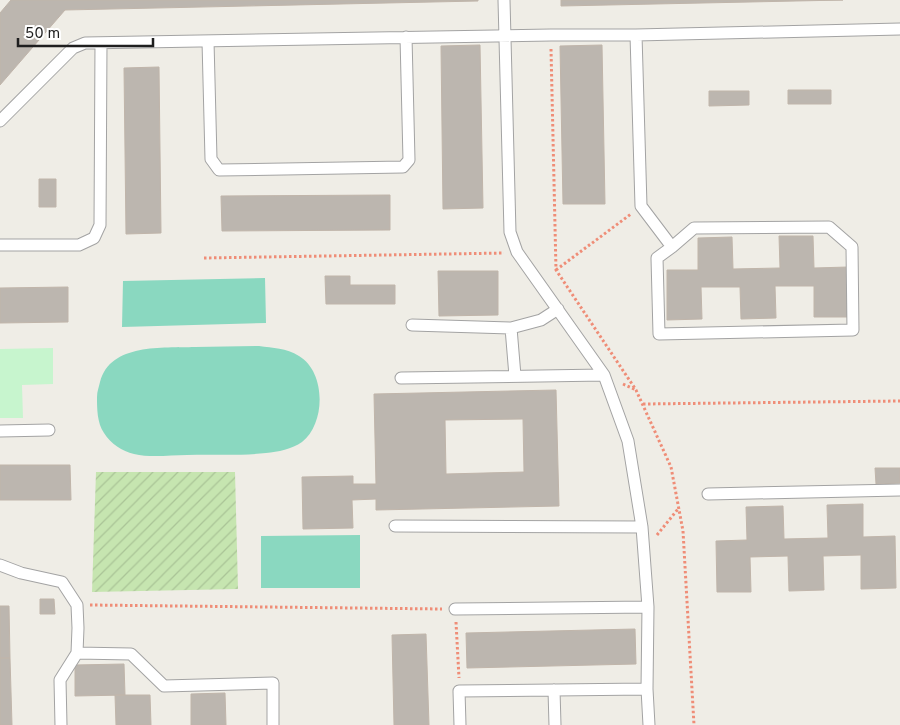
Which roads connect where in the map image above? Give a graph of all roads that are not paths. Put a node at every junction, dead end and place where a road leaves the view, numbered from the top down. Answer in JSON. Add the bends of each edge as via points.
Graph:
{"nodes":[{"id":1,"x":504,"y":0,"type":"edge"},
{"id":2,"x":900,"y":29,"type":"edge"},
{"id":3,"x":636,"y":35,"type":"junction"},
{"id":4,"x":505,"y":36,"type":"junction"},
{"id":5,"x":406,"y":38,"type":"junction"},
{"id":6,"x":208,"y":41,"type":"junction"},
{"id":7,"x":101,"y":42,"type":"junction"},
{"id":8,"x":0,"y":121,"type":"edge"},
{"id":9,"x":0,"y":245,"type":"edge"},
{"id":10,"x":672,"y":247,"type":"junction"},
{"id":11,"x":558,"y":310,"type":"junction"},
{"id":12,"x":412,"y":325,"type":"dead end"},
{"id":13,"x":511,"y":328,"type":"junction"},
{"id":14,"x":604,"y":375,"type":"junction"},
{"id":15,"x":516,"y":376,"type":"junction"},
{"id":16,"x":401,"y":378,"type":"dead end"},
{"id":17,"x":49,"y":430,"type":"dead end"},
{"id":18,"x":0,"y":432,"type":"edge"},
{"id":19,"x":900,"y":490,"type":"edge"},
{"id":20,"x":708,"y":494,"type":"dead end"},
{"id":21,"x":395,"y":526,"type":"dead end"},
{"id":22,"x":642,"y":527,"type":"junction"},
{"id":23,"x":0,"y":565,"type":"edge"},
{"id":24,"x":648,"y":607,"type":"junction"},
{"id":25,"x":455,"y":609,"type":"road end"},
{"id":26,"x":77,"y":653,"type":"junction"},
{"id":27,"x":647,"y":689,"type":"junction"},
{"id":28,"x":554,"y":690,"type":"junction"},
{"id":29,"x":61,"y":725,"type":"edge"},
{"id":30,"x":273,"y":725,"type":"edge"},
{"id":31,"x":460,"y":725,"type":"edge"},
{"id":32,"x":555,"y":725,"type":"edge"},
{"id":33,"x":649,"y":725,"type":"edge"}],
"edges":[{"from":1,"to":4,"type":"lane"},
{"from":2,"to":3,"type":"lane"},
{"from":3,"to":4,"type":"lane"},
{"from":3,"to":10,"type":"lane","via":[[641,206]]},
{"from":4,"to":5,"type":"lane"},
{"from":4,"to":11,"type":"lane","via":[[510,232],[517,252]]},
{"from":5,"to":6,"type":"lane"},
{"from":5,"to":6,"type":"lane","via":[[409,160],[403,167],[220,170],[211,159]]},
{"from":6,"to":7,"type":"lane"},
{"from":7,"to":8,"type":"lane","via":[[85,42],[73,48]]},
{"from":7,"to":9,"type":"lane","via":[[100,224],[94,238],[79,245]]},
{"from":10,"to":10,"type":"lane","via":[[694,228],[829,227],[852,247],[853,330],[659,334],[657,258]]},
{"from":11,"to":13,"type":"lane","via":[[541,320]]},
{"from":11,"to":14,"type":"lane"},
{"from":12,"to":13,"type":"lane"},
{"from":13,"to":15,"type":"lane"},
{"from":14,"to":15,"type":"lane"},
{"from":14,"to":22,"type":"lane","via":[[628,441]]},
{"from":15,"to":16,"type":"lane"},
{"from":17,"to":18,"type":"lane"},
{"from":19,"to":20,"type":"lane"},
{"from":21,"to":22,"type":"lane"},
{"from":22,"to":24,"type":"lane"},
{"from":23,"to":26,"type":"lane","via":[[62,582],[77,605]]},
{"from":24,"to":25,"type":"lane"},
{"from":24,"to":27,"type":"lane"},
{"from":26,"to":29,"type":"lane","via":[[60,680]]},
{"from":26,"to":30,"type":"lane","via":[[131,654],[164,686],[273,683]]},
{"from":27,"to":28,"type":"lane"},
{"from":27,"to":33,"type":"lane"},
{"from":28,"to":31,"type":"lane","via":[[459,691]]},
{"from":28,"to":32,"type":"lane"}]}
